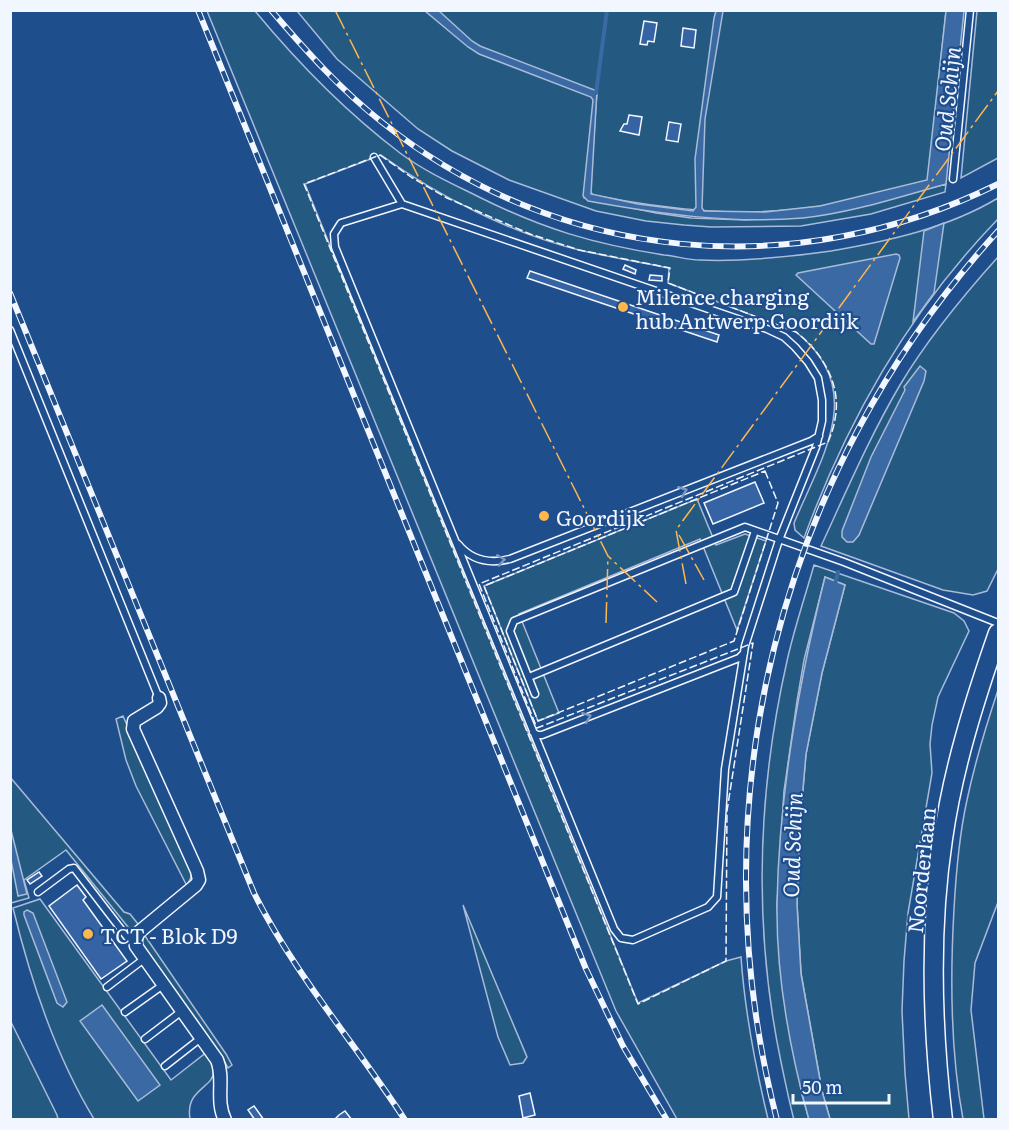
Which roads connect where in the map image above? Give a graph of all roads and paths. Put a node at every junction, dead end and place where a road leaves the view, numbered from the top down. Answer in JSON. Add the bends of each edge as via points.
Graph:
{"nodes":[{"id":1,"x":970,"y":10,"type":"edge"},
{"id":2,"x":374,"y":157,"type":"dead end"},
{"id":3,"x":953,"y":179,"type":"dead end"},
{"id":4,"x":402,"y":204,"type":"junction"},
{"id":5,"x":10,"y":330,"type":"edge"},
{"id":6,"x":819,"y":436,"type":"junction"},
{"id":7,"x":755,"y":531,"type":"junction"},
{"id":8,"x":453,"y":536,"type":"junction"},
{"id":9,"x":779,"y":540,"type":"junction"},
{"id":10,"x":999,"y":623,"type":"edge"},
{"id":11,"x":999,"y":633,"type":"edge"},
{"id":12,"x":744,"y":653,"type":"junction"},
{"id":13,"x":529,"y":677,"type":"junction"},
{"id":14,"x":535,"y":694,"type":"dead end"},
{"id":15,"x":159,"y":698,"type":"joint"},
{"id":16,"x":533,"y":732,"type":"junction"},
{"id":17,"x":38,"y":892,"type":"dead end"},
{"id":18,"x":135,"y":940,"type":"junction"},
{"id":19,"x":144,"y":959,"type":"junction"},
{"id":20,"x":163,"y":985,"type":"junction"},
{"id":21,"x":107,"y":987,"type":"dead end"},
{"id":22,"x":182,"y":1011,"type":"junction"},
{"id":23,"x":125,"y":1012,"type":"dead end"},
{"id":24,"x":201,"y":1038,"type":"junction"},
{"id":25,"x":145,"y":1039,"type":"dead end"},
{"id":26,"x":165,"y":1066,"type":"dead end"},
{"id":27,"x":225,"y":1119,"type":"edge"},
{"id":28,"x":943,"y":1119,"type":"edge"}],
"edges":[{"from":1,"to":3,"type":"lane"},
{"from":2,"to":4,"type":"lane"},
{"from":4,"to":6,"type":"lane","via":[[784,337],[818,378],[822,400]]},
{"from":4,"to":8,"type":"lane","via":[[347,220],[337,228],[333,241]]},
{"from":5,"to":15,"type":"lane"},
{"from":8,"to":6,"type":"lane","one_way":true,"via":[[466,552],[483,561],[510,559]]},
{"from":6,"to":9,"type":"lane"},
{"from":7,"to":9,"type":"lane"},
{"from":7,"to":13,"type":"lane","via":[[734,592]]},
{"from":7,"to":13,"type":"lane","via":[[745,527],[514,621],[510,632]]},
{"from":8,"to":16,"type":"lane"},
{"from":9,"to":10,"type":"lane"},
{"from":9,"to":12,"type":"lane"},
{"from":11,"to":28,"type":"main road","name":"Noorderlaan","via":[[958,764],[943,838],[934,989]]},
{"from":16,"to":12,"type":"lane","one_way":true,"via":[[542,735]]},
{"from":12,"to":16,"type":"lane","via":[[725,769],[717,897],[708,908],[633,940],[621,938],[614,929]]},
{"from":13,"to":14,"type":"lane"},
{"from":15,"to":18,"type":"street","via":[[157,708],[132,725],[199,880],[142,928]]},
{"from":17,"to":18,"type":"lane","via":[[74,868],[127,937]]},
{"from":18,"to":19,"type":"street"},
{"from":19,"to":20,"type":"street"},
{"from":19,"to":21,"type":"lane"},
{"from":20,"to":22,"type":"street"},
{"from":20,"to":23,"type":"lane"},
{"from":22,"to":24,"type":"street"},
{"from":22,"to":25,"type":"lane"},
{"from":24,"to":26,"type":"lane"},
{"from":24,"to":27,"type":"street","via":[[220,1067],[219,1101]]}]}
